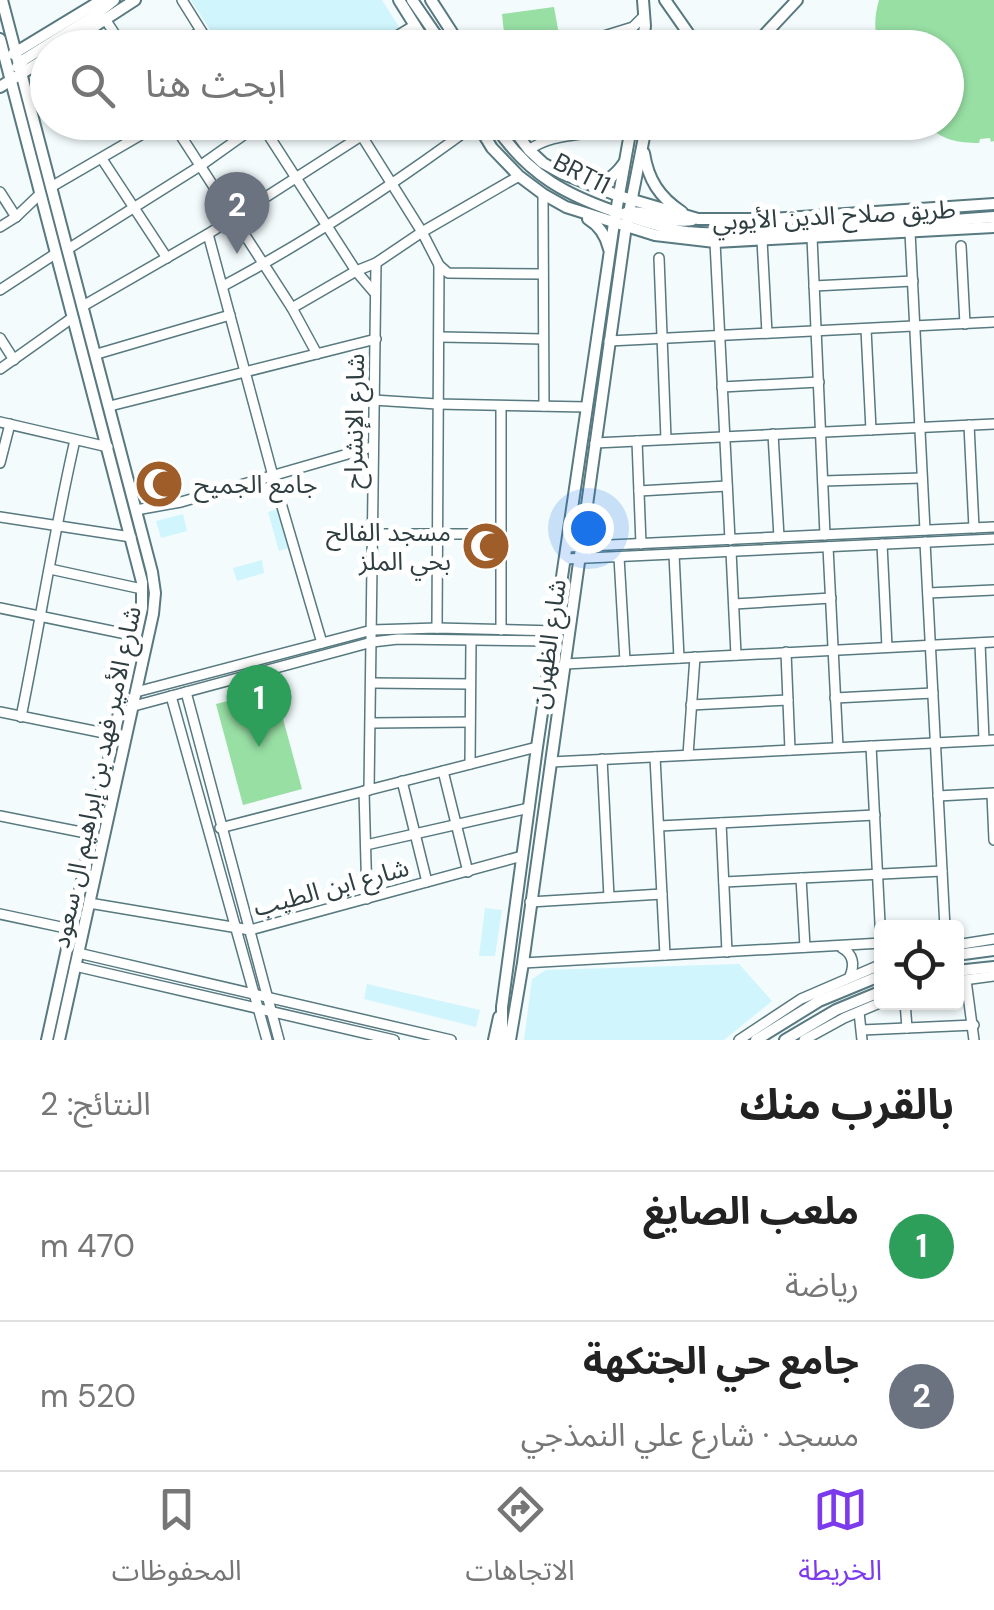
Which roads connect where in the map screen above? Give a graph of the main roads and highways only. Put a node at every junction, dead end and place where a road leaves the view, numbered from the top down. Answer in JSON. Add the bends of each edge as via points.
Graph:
{"nodes":[{"id":1,"x":2,"y":0,"type":"edge"},
{"id":2,"x":114,"y":0,"type":"edge"},
{"id":3,"x":135,"y":0,"type":"edge"},
{"id":4,"x":399,"y":0,"type":"edge"},
{"id":5,"x":415,"y":0,"type":"edge"},
{"id":6,"x":431,"y":0,"type":"edge"},
{"id":7,"x":643,"y":0,"type":"edge"},
{"id":8,"x":665,"y":0,"type":"edge"},
{"id":9,"x":797,"y":0,"type":"edge"},
{"id":10,"x":97,"y":1,"type":"edge"},
{"id":11,"x":59,"y":30,"type":"edge"},
{"id":12,"x":67,"y":30,"type":"edge"},
{"id":13,"x":88,"y":30,"type":"edge"},
{"id":14,"x":418,"y":30,"type":"edge"},
{"id":15,"x":434,"y":30,"type":"edge"},
{"id":16,"x":450,"y":30,"type":"edge"},
{"id":17,"x":643,"y":30,"type":"edge"},
{"id":18,"x":686,"y":30,"type":"edge"},
{"id":19,"x":768,"y":30,"type":"edge"},
{"id":20,"x":0,"y":38,"type":"edge"},
{"id":21,"x":30,"y":52,"type":"edge"},
{"id":22,"x":10,"y":67,"type":"edge"},
{"id":23,"x":0,"y":87,"type":"edge"},
{"id":24,"x":30,"y":126,"type":"edge"},
{"id":25,"x":35,"y":140,"type":"edge"},
{"id":26,"x":487,"y":140,"type":"edge"},
{"id":27,"x":506,"y":140,"type":"edge"},
{"id":28,"x":521,"y":140,"type":"edge"},
{"id":29,"x":628,"y":140,"type":"edge"},
{"id":30,"x":643,"y":141,"type":"joint"},
{"id":31,"x":628,"y":152,"type":"junction"},
{"id":32,"x":574,"y":179,"type":"junction"},
{"id":33,"x":619,"y":196,"type":"junction"},
{"id":34,"x":994,"y":204,"type":"edge"},
{"id":35,"x":566,"y":206,"type":"junction"},
{"id":36,"x":624,"y":215,"type":"junction"},
{"id":37,"x":994,"y":217,"type":"edge"},
{"id":38,"x":695,"y":218,"type":"junction"},
{"id":39,"x":994,"y":227,"type":"edge"},
{"id":40,"x":654,"y":235,"type":"junction"},
{"id":41,"x":615,"y":257,"type":"junction"},
{"id":42,"x":78,"y":931,"type":"junction"},
{"id":43,"x":994,"y":950,"type":"edge"},
{"id":44,"x":964,"y":954,"type":"edge"},
{"id":45,"x":994,"y":966,"type":"edge"},
{"id":46,"x":964,"y":976,"type":"edge"},
{"id":47,"x":874,"y":978,"type":"edge"},
{"id":48,"x":874,"y":994,"type":"edge"},
{"id":49,"x":502,"y":1007,"type":"junction"},
{"id":50,"x":516,"y":1007,"type":"junction"},
{"id":51,"x":813,"y":1033,"type":"edge"},
{"id":52,"x":47,"y":1040,"type":"edge"},
{"id":53,"x":60,"y":1040,"type":"edge"},
{"id":54,"x":494,"y":1040,"type":"edge"},
{"id":55,"x":506,"y":1040,"type":"edge"},
{"id":56,"x":518,"y":1040,"type":"edge"},
{"id":57,"x":756,"y":1040,"type":"edge"},
{"id":58,"x":785,"y":1040,"type":"edge"}],
"edges":[{"from":1,"to":22,"type":"main road","name":"شارع الأمير فهد بن إبراهيم ال سعود"},
{"from":2,"to":12,"type":"main road"},
{"from":3,"to":13,"type":"main road"},
{"from":4,"to":14,"type":"main road"},
{"from":5,"to":15,"type":"main road"},
{"from":6,"to":16,"type":"main road"},
{"from":7,"to":17,"type":"main road"},
{"from":8,"to":18,"type":"main road"},
{"from":9,"to":19,"type":"main road"},
{"from":10,"to":11,"type":"main road"},
{"from":20,"to":22,"type":"main road","name":"شارع الأمير فهد بن إبراهيم ال سعود"},
{"from":21,"to":22,"type":"main road"},
{"from":22,"to":23,"type":"main road"},
{"from":22,"to":24,"type":"main road","name":"شارع الأمير فهد بن إبراهيم ال سعود"},
{"from":22,"to":42,"type":"main road","name":"شارع الأمير فهد بن إبراهيم ال سعود","via":[[142,589],[91,834]]},
{"from":25,"to":42,"type":"main road","name":"شارع الأمير فهد بن إبراهيم ال سعود","via":[[154,579],[134,706]]},
{"from":26,"to":35,"type":"main road","name":"طريق صلاح الدين الأيوبي","via":[[519,176]]},
{"from":27,"to":36,"type":"main road","name":"BRT11","via":[[548,182]]},
{"from":28,"to":32,"type":"main road","name":"طريق صلاح الدين الأيوبي"},
{"from":29,"to":31,"type":"main road"},
{"from":30,"to":36,"type":"main road","name":"شارع الظهران"},
{"from":30,"to":38,"type":"main road","via":[[656,188]]},
{"from":31,"to":32,"type":"main road","via":[[604,181]]},
{"from":31,"to":33,"type":"main road"},
{"from":32,"to":33,"type":"main road","name":"طريق صلاح الدين الأيوبي"},
{"from":33,"to":36,"type":"main road","name":"طريق صلاح الدين الأيوبي"},
{"from":34,"to":38,"type":"main road","name":"طريق صلاح الدين الأيوبي"},
{"from":35,"to":36,"type":"main road","name":"طريق صلاح الدين الأيوبي"},
{"from":35,"to":41,"type":"main road","via":[[597,225]]},
{"from":36,"to":37,"type":"main road","name":"BRT11","via":[[712,233]]},
{"from":36,"to":38,"type":"main road","name":"طريق صلاح الدين الأيوبي"},
{"from":36,"to":40,"type":"main road","name":"طريق صلاح الدين الأيوبي"},
{"from":36,"to":41,"type":"main road","name":"شارع الظهران"},
{"from":39,"to":40,"type":"main road","name":"طريق صلاح الدين الأيوبي","via":[[715,242]]},
{"from":40,"to":41,"type":"main road"},
{"from":41,"to":49,"type":"main road","name":"شارع الظهران","via":[[587,407]]},
{"from":41,"to":50,"type":"main road","name":"شارع الظهران","via":[[609,341]]},
{"from":42,"to":52,"type":"main road","name":"شارع الأمير فهد بن إبراهيم ال سعود"},
{"from":42,"to":53,"type":"main road","name":"شارع الأمير فهد بن إبراهيم ال سعود"},
{"from":43,"to":44,"type":"main road"},
{"from":45,"to":46,"type":"main road"},
{"from":47,"to":57,"type":"main road","via":[[808,1007]]},
{"from":48,"to":51,"type":"main road","via":[[836,1010]]},
{"from":49,"to":54,"type":"main road"},
{"from":49,"to":55,"type":"main road"},
{"from":50,"to":55,"type":"main road"},
{"from":50,"to":56,"type":"main road"},
{"from":51,"to":58,"type":"main road"}]}
